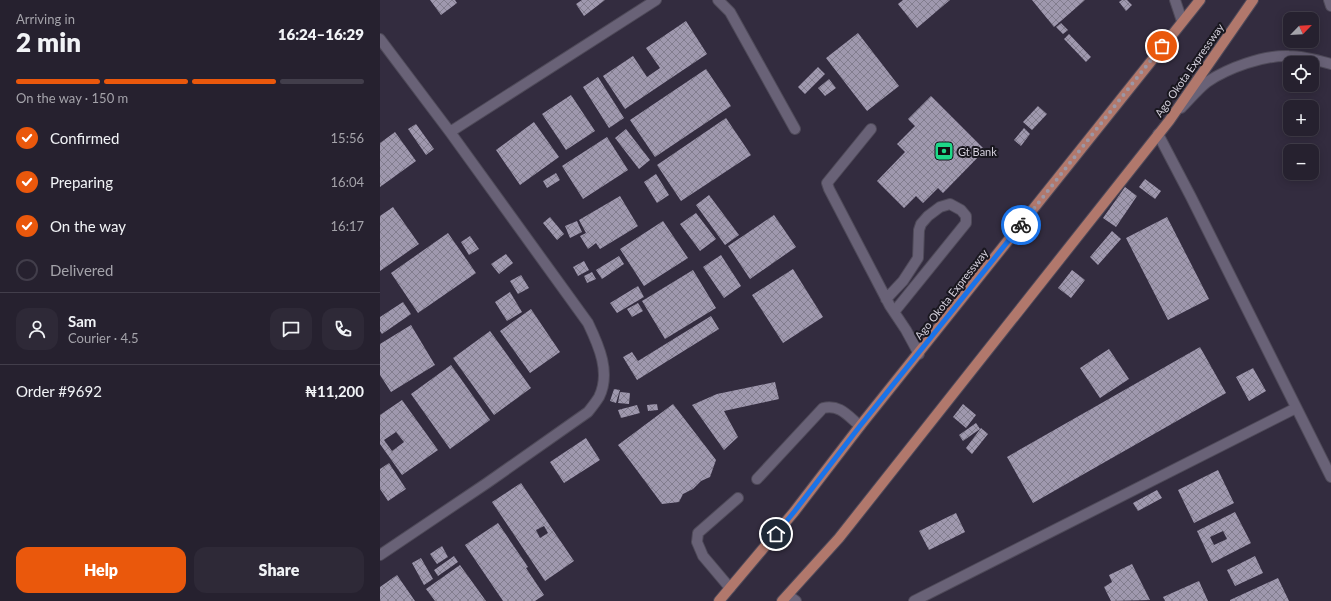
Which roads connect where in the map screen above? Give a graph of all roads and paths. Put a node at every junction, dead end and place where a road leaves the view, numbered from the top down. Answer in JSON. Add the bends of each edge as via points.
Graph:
{"nodes":[{"id":1,"x":656,"y":0,"type":"edge"},
{"id":2,"x":718,"y":0,"type":"edge"},
{"id":3,"x":1175,"y":0,"type":"edge"},
{"id":4,"x":1200,"y":0,"type":"edge"},
{"id":5,"x":1253,"y":0,"type":"edge"},
{"id":6,"x":1328,"y":0,"type":"edge"},
{"id":7,"x":1331,"y":6,"type":"edge"},
{"id":8,"x":1182,"y":21,"type":"junction"},
{"id":9,"x":380,"y":39,"type":"edge"},
{"id":10,"x":1331,"y":64,"type":"edge"},
{"id":11,"x":1169,"y":121,"type":"junction"},
{"id":12,"x":795,"y":129,"type":"dead end"},
{"id":13,"x":871,"y":129,"type":"dead end"},
{"id":14,"x":450,"y":132,"type":"junction"},
{"id":15,"x":1158,"y":134,"type":"junction"},
{"id":16,"x":886,"y":299,"type":"junction"},
{"id":17,"x":894,"y":312,"type":"junction"},
{"id":18,"x":919,"y":354,"type":"junction"},
{"id":19,"x":1296,"y":408,"type":"junction"},
{"id":20,"x":860,"y":426,"type":"junction"},
{"id":21,"x":1331,"y":477,"type":"edge"},
{"id":22,"x":758,"y":479,"type":"dead end"},
{"id":23,"x":738,"y":498,"type":"dead end"},
{"id":24,"x":380,"y":555,"type":"edge"},
{"id":25,"x":730,"y":588,"type":"junction"},
{"id":26,"x":789,"y":599,"type":"edge"},
{"id":27,"x":719,"y":601,"type":"edge"},
{"id":28,"x":914,"y":601,"type":"edge"}],
"edges":[{"from":1,"to":14,"type":"street"},
{"from":2,"to":12,"type":"street","via":[[730,12]]},
{"from":3,"to":8,"type":"street"},
{"from":4,"to":8,"type":"main road","name":"Ago Okota Expressway"},
{"from":5,"to":11,"type":"main road","name":"Ago Okota Expressway"},
{"from":6,"to":7,"type":"street"},
{"from":8,"to":18,"type":"main road","name":"Ago Okota Expressway"},
{"from":9,"to":14,"type":"street"},
{"from":10,"to":11,"type":"street","via":[[1311,58],[1287,56],[1264,58],[1235,67],[1207,82]]},
{"from":11,"to":15,"type":"main road","name":"Ago Okota Expressway"},
{"from":13,"to":16,"type":"street","via":[[827,183]]},
{"from":14,"to":24,"type":"street","via":[[588,323],[600,350],[605,376],[599,396],[588,412]]},
{"from":15,"to":19,"type":"street"},
{"from":15,"to":26,"type":"main road","name":"Ago Okota Expressway"},
{"from":16,"to":17,"type":"street"},
{"from":16,"to":17,"type":"street","via":[[903,281],[918,258],[921,224],[940,207],[950,204],[961,210],[966,216],[966,223]]},
{"from":17,"to":18,"type":"street"},
{"from":18,"to":20,"type":"main road","name":"Ago Okota Expressway"},
{"from":19,"to":21,"type":"street"},
{"from":19,"to":28,"type":"street"},
{"from":20,"to":22,"type":"street","via":[[838,408],[823,408]]},
{"from":20,"to":25,"type":"main road","name":"Ago Okota Expressway","via":[[794,512]]},
{"from":23,"to":25,"type":"street","via":[[698,533],[697,542],[703,556]]},
{"from":25,"to":27,"type":"main road","name":"Ago Okota Expressway"}]}
